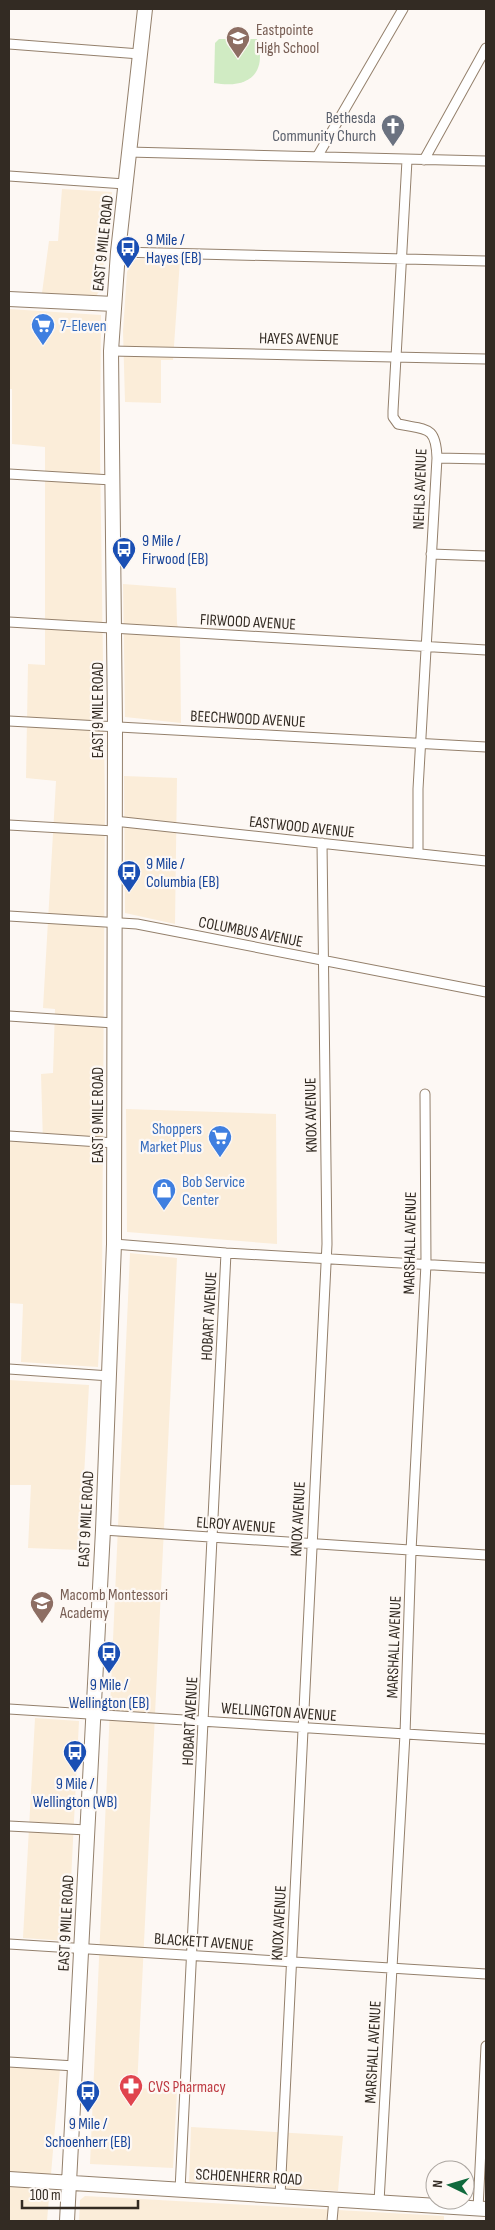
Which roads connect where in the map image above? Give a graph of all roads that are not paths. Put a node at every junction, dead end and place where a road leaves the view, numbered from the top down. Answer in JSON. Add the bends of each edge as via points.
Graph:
{"nodes":[{"id":1,"x":145,"y":9,"type":"edge"},
{"id":2,"x":402,"y":9,"type":"edge"},
{"id":3,"x":9,"y":44,"type":"edge"},
{"id":4,"x":486,"y":48,"type":"edge"},
{"id":5,"x":140,"y":54,"type":"junction"},
{"id":6,"x":128,"y":152,"type":"junction"},
{"id":7,"x":317,"y":157,"type":"junction"},
{"id":8,"x":407,"y":160,"type":"junction"},
{"id":9,"x":424,"y":160,"type":"junction"},
{"id":10,"x":486,"y":161,"type":"edge"},
{"id":11,"x":9,"y":176,"type":"edge"},
{"id":12,"x":125,"y":184,"type":"junction"},
{"id":13,"x":118,"y":252,"type":"junction"},
{"id":14,"x":401,"y":259,"type":"junction"},
{"id":15,"x":486,"y":261,"type":"edge"},
{"id":16,"x":9,"y":299,"type":"edge"},
{"id":17,"x":114,"y":304,"type":"junction"},
{"id":18,"x":111,"y":351,"type":"junction"},
{"id":19,"x":395,"y":357,"type":"junction"},
{"id":20,"x":486,"y":359,"type":"edge"},
{"id":21,"x":437,"y":458,"type":"junction"},
{"id":22,"x":486,"y":459,"type":"edge"},
{"id":23,"x":9,"y":474,"type":"edge"},
{"id":24,"x":112,"y":480,"type":"junction"},
{"id":25,"x":431,"y":554,"type":"junction"},
{"id":26,"x":486,"y":556,"type":"edge"},
{"id":27,"x":9,"y":622,"type":"edge"},
{"id":28,"x":114,"y":628,"type":"junction"},
{"id":29,"x":426,"y":646,"type":"junction"},
{"id":30,"x":486,"y":650,"type":"edge"},
{"id":31,"x":9,"y":721,"type":"edge"},
{"id":32,"x":115,"y":726,"type":"junction"},
{"id":33,"x":420,"y":743,"type":"junction"},
{"id":34,"x":486,"y":747,"type":"edge"},
{"id":35,"x":9,"y":825,"type":"edge"},
{"id":36,"x":114,"y":826,"type":"junction"},
{"id":37,"x":322,"y":843,"type":"junction"},
{"id":38,"x":418,"y":853,"type":"junction"},
{"id":39,"x":486,"y":861,"type":"edge"},
{"id":40,"x":9,"y":916,"type":"edge"},
{"id":41,"x":114,"y":922,"type":"junction"},
{"id":42,"x":322,"y":961,"type":"junction"},
{"id":43,"x":486,"y":992,"type":"edge"},
{"id":44,"x":9,"y":1016,"type":"edge"},
{"id":45,"x":114,"y":1023,"type":"junction"},
{"id":46,"x":425,"y":1094,"type":"dead end"},
{"id":47,"x":9,"y":1136,"type":"edge"},
{"id":48,"x":115,"y":1143,"type":"junction"},
{"id":49,"x":114,"y":1244,"type":"junction"},
{"id":50,"x":226,"y":1253,"type":"junction"},
{"id":51,"x":326,"y":1258,"type":"junction"},
{"id":52,"x":426,"y":1264,"type":"junction"},
{"id":53,"x":486,"y":1268,"type":"edge"},
{"id":54,"x":9,"y":1369,"type":"edge"},
{"id":55,"x":110,"y":1376,"type":"junction"},
{"id":56,"x":103,"y":1530,"type":"junction"},
{"id":57,"x":212,"y":1537,"type":"junction"},
{"id":58,"x":311,"y":1544,"type":"junction"},
{"id":59,"x":411,"y":1550,"type":"junction"},
{"id":60,"x":486,"y":1555,"type":"edge"},
{"id":61,"x":9,"y":1709,"type":"edge"},
{"id":62,"x":93,"y":1714,"type":"junction"},
{"id":63,"x":204,"y":1721,"type":"junction"},
{"id":64,"x":303,"y":1728,"type":"junction"},
{"id":65,"x":405,"y":1734,"type":"junction"},
{"id":66,"x":486,"y":1739,"type":"edge"},
{"id":67,"x":9,"y":1826,"type":"edge"},
{"id":68,"x":87,"y":1830,"type":"junction"},
{"id":69,"x":9,"y":1944,"type":"edge"},
{"id":70,"x":81,"y":1948,"type":"junction"},
{"id":71,"x":192,"y":1955,"type":"junction"},
{"id":72,"x":291,"y":1962,"type":"junction"},
{"id":73,"x":391,"y":1968,"type":"junction"},
{"id":74,"x":486,"y":1974,"type":"edge"},
{"id":75,"x":486,"y":2046,"type":"edge"},
{"id":76,"x":9,"y":2062,"type":"edge"},
{"id":77,"x":75,"y":2066,"type":"junction"},
{"id":78,"x":9,"y":2179,"type":"edge"},
{"id":79,"x":70,"y":2183,"type":"junction"},
{"id":80,"x":180,"y":2190,"type":"junction"},
{"id":81,"x":280,"y":2196,"type":"junction"},
{"id":82,"x":334,"y":2199,"type":"junction"},
{"id":83,"x":379,"y":2202,"type":"junction"},
{"id":84,"x":482,"y":2209,"type":"edge"},
{"id":85,"x":67,"y":2221,"type":"edge"},
{"id":86,"x":332,"y":2221,"type":"edge"}],
"edges":[{"from":1,"to":5,"type":"main road","name":"EAST 9 MILE ROAD"},
{"from":2,"to":7,"type":"street"},
{"from":3,"to":5,"type":"street"},
{"from":4,"to":9,"type":"street"},
{"from":5,"to":6,"type":"main road","name":"EAST 9 MILE ROAD"},
{"from":6,"to":7,"type":"street"},
{"from":6,"to":12,"type":"main road","name":"EAST 9 MILE ROAD"},
{"from":7,"to":8,"type":"street"},
{"from":8,"to":9,"type":"street"},
{"from":8,"to":14,"type":"street","name":"NEHLS AVENUE"},
{"from":9,"to":10,"type":"street"},
{"from":11,"to":12,"type":"street"},
{"from":12,"to":13,"type":"main road","name":"EAST 9 MILE ROAD"},
{"from":13,"to":14,"type":"street"},
{"from":13,"to":17,"type":"main road","name":"EAST 9 MILE ROAD"},
{"from":14,"to":15,"type":"street"},
{"from":14,"to":19,"type":"street","name":"NEHLS AVENUE"},
{"from":16,"to":17,"type":"main road"},
{"from":17,"to":18,"type":"main road","name":"EAST 9 MILE ROAD"},
{"from":18,"to":19,"type":"street","name":"HAYES AVENUE"},
{"from":18,"to":24,"type":"main road","name":"EAST 9 MILE ROAD"},
{"from":19,"to":20,"type":"street","name":"HAYES AVENUE"},
{"from":19,"to":21,"type":"street","name":"NEHLS AVENUE","via":[[393,417],[398,424],[431,432],[436,442]]},
{"from":21,"to":22,"type":"street"},
{"from":21,"to":25,"type":"street","name":"NEHLS AVENUE"},
{"from":23,"to":24,"type":"street"},
{"from":24,"to":28,"type":"main road","name":"EAST 9 MILE ROAD"},
{"from":25,"to":26,"type":"street"},
{"from":25,"to":29,"type":"street","name":"NEHLS AVENUE"},
{"from":27,"to":28,"type":"street","name":"FIRWOOD AVENUE"},
{"from":28,"to":29,"type":"street","name":"FIRWOOD AVENUE"},
{"from":28,"to":32,"type":"main road","name":"EAST 9 MILE ROAD"},
{"from":29,"to":30,"type":"street","name":"FIRWOOD AVENUE"},
{"from":29,"to":33,"type":"street","name":"NEHLS AVENUE"},
{"from":31,"to":32,"type":"street","name":"BEECHWOOD AVENUE"},
{"from":32,"to":33,"type":"street","name":"BEECHWOOD AVENUE"},
{"from":32,"to":36,"type":"main road","name":"EAST 9 MILE ROAD"},
{"from":33,"to":34,"type":"street","name":"BEECHWOOD AVENUE"},
{"from":33,"to":38,"type":"street","name":"NEHLS AVENUE"},
{"from":35,"to":36,"type":"street","name":"EASTWOOD AVENUE"},
{"from":36,"to":37,"type":"street","name":"EASTWOOD AVENUE"},
{"from":36,"to":41,"type":"main road","name":"EAST 9 MILE ROAD"},
{"from":37,"to":38,"type":"street","name":"EASTWOOD AVENUE"},
{"from":37,"to":42,"type":"street","name":"KNOX AVENUE"},
{"from":38,"to":39,"type":"street","name":"EASTWOOD AVENUE"},
{"from":40,"to":41,"type":"street","name":"COLUMBUS AVENUE"},
{"from":41,"to":42,"type":"street","name":"COLUMBUS AVENUE"},
{"from":41,"to":45,"type":"main road","name":"EAST 9 MILE ROAD"},
{"from":42,"to":43,"type":"street","name":"COLUMBUS AVENUE"},
{"from":42,"to":51,"type":"street","name":"KNOX AVENUE"},
{"from":44,"to":45,"type":"street"},
{"from":45,"to":48,"type":"main road","name":"EAST 9 MILE ROAD"},
{"from":46,"to":52,"type":"street","name":"MARSHALL AVENUE"},
{"from":47,"to":48,"type":"street"},
{"from":48,"to":49,"type":"main road","name":"EAST 9 MILE ROAD"},
{"from":49,"to":50,"type":"street"},
{"from":49,"to":55,"type":"main road","name":"EAST 9 MILE ROAD"},
{"from":50,"to":51,"type":"street"},
{"from":50,"to":57,"type":"street","name":"HOBART AVENUE"},
{"from":51,"to":52,"type":"street"},
{"from":51,"to":58,"type":"street","name":"KNOX AVENUE"},
{"from":52,"to":53,"type":"street"},
{"from":52,"to":59,"type":"street","name":"MARSHALL AVENUE"},
{"from":54,"to":55,"type":"street"},
{"from":55,"to":56,"type":"main road","name":"EAST 9 MILE ROAD"},
{"from":56,"to":57,"type":"street","name":"ELROY AVENUE"},
{"from":56,"to":62,"type":"main road","name":"EAST 9 MILE ROAD"},
{"from":57,"to":58,"type":"street","name":"ELROY AVENUE"},
{"from":57,"to":63,"type":"street","name":"HOBART AVENUE"},
{"from":58,"to":59,"type":"street","name":"ELROY AVENUE"},
{"from":58,"to":64,"type":"street","name":"KNOX AVENUE"},
{"from":59,"to":60,"type":"street","name":"ELROY AVENUE"},
{"from":59,"to":65,"type":"street","name":"MARSHALL AVENUE"},
{"from":61,"to":62,"type":"street","name":"WELLINGTON AVENUE"},
{"from":62,"to":63,"type":"street","name":"WELLINGTON AVENUE"},
{"from":62,"to":68,"type":"main road","name":"EAST 9 MILE ROAD"},
{"from":63,"to":64,"type":"street","name":"WELLINGTON AVENUE"},
{"from":63,"to":71,"type":"street","name":"HOBART AVENUE"},
{"from":64,"to":65,"type":"street","name":"WELLINGTON AVENUE"},
{"from":64,"to":72,"type":"street","name":"KNOX AVENUE"},
{"from":65,"to":66,"type":"street","name":"WELLINGTON AVENUE"},
{"from":65,"to":73,"type":"street","name":"MARSHALL AVENUE"},
{"from":67,"to":68,"type":"street"},
{"from":68,"to":70,"type":"main road","name":"EAST 9 MILE ROAD"},
{"from":69,"to":70,"type":"street","name":"BLACKETT AVENUE"},
{"from":70,"to":71,"type":"street","name":"BLACKETT AVENUE"},
{"from":70,"to":77,"type":"main road","name":"EAST 9 MILE ROAD"},
{"from":71,"to":72,"type":"street","name":"BLACKETT AVENUE"},
{"from":71,"to":80,"type":"street","name":"HOBART AVENUE"},
{"from":72,"to":73,"type":"street","name":"BLACKETT AVENUE"},
{"from":72,"to":81,"type":"street","name":"KNOX AVENUE"},
{"from":73,"to":74,"type":"street","name":"BLACKETT AVENUE"},
{"from":73,"to":83,"type":"street","name":"MARSHALL AVENUE"},
{"from":75,"to":84,"type":"street"},
{"from":76,"to":77,"type":"street"},
{"from":77,"to":79,"type":"main road","name":"EAST 9 MILE ROAD"},
{"from":78,"to":79,"type":"main road","name":"SCHOENHERR ROAD"},
{"from":79,"to":80,"type":"main road","name":"SCHOENHERR ROAD"},
{"from":79,"to":85,"type":"main road","name":"EAST 9 MILE ROAD"},
{"from":80,"to":81,"type":"main road","name":"SCHOENHERR ROAD"},
{"from":81,"to":82,"type":"main road","name":"SCHOENHERR ROAD"},
{"from":82,"to":83,"type":"main road","name":"SCHOENHERR ROAD"},
{"from":82,"to":86,"type":"street"},
{"from":83,"to":84,"type":"main road","name":"SCHOENHERR ROAD"}]}
